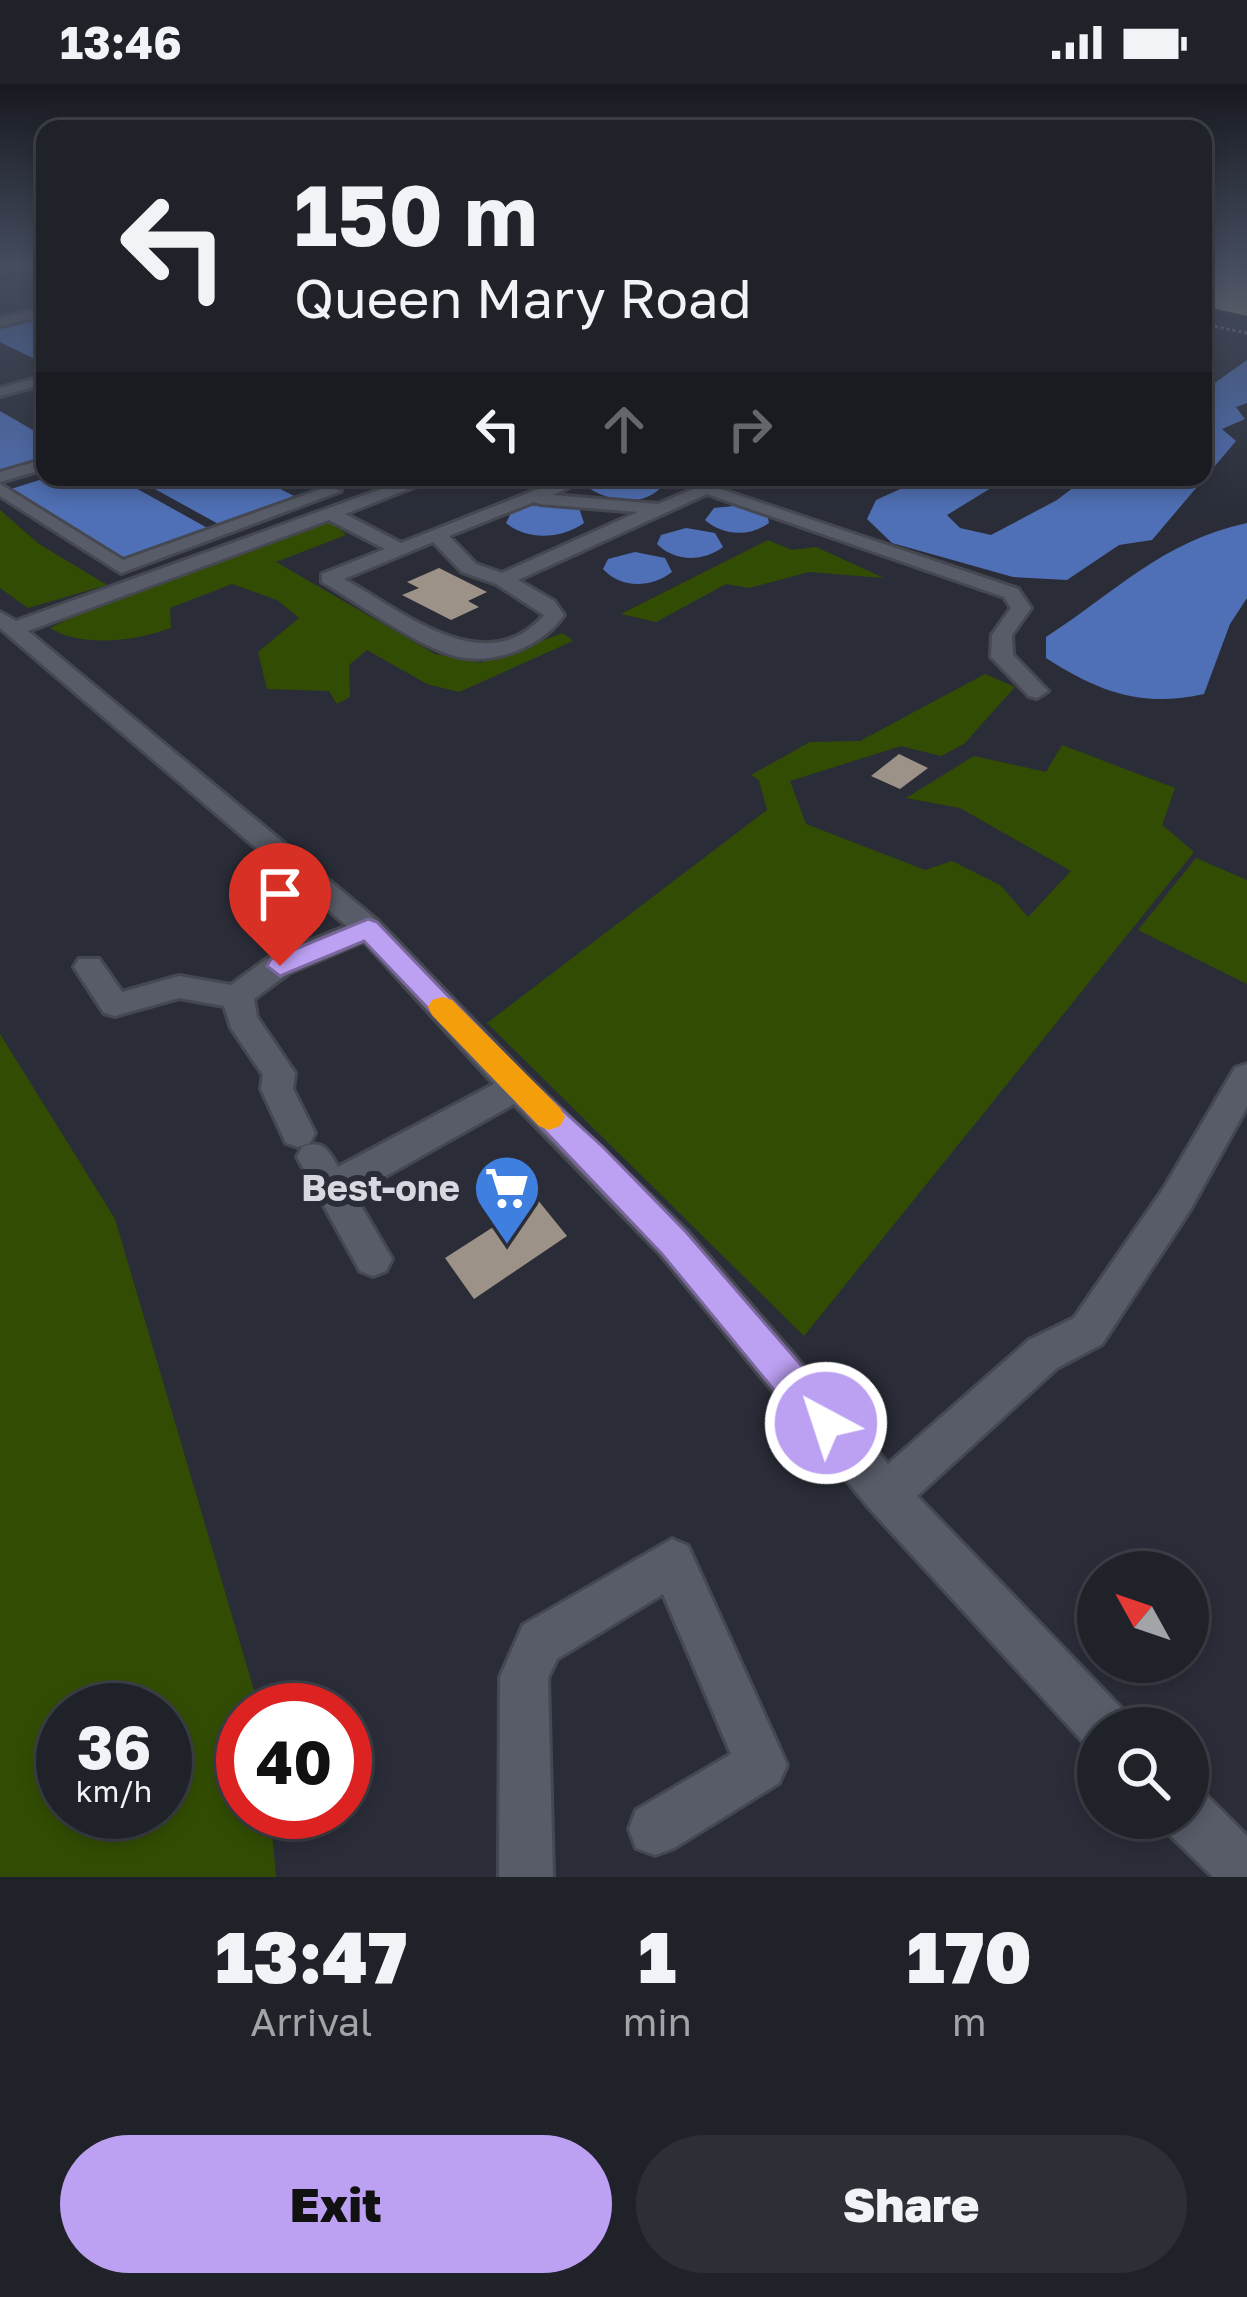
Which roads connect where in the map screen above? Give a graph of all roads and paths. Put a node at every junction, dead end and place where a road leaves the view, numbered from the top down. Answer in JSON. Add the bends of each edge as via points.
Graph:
{"nodes":[{"id":1,"x":36,"y":378,"type":"edge"},
{"id":2,"x":0,"y":388,"type":"edge"},
{"id":3,"x":36,"y":467,"type":"edge"},
{"id":4,"x":0,"y":477,"type":"edge"},
{"id":5,"x":36,"y":479,"type":"edge"},
{"id":6,"x":347,"y":486,"type":"edge"},
{"id":7,"x":407,"y":486,"type":"edge"},
{"id":8,"x":561,"y":486,"type":"edge"},
{"id":9,"x":694,"y":486,"type":"edge"},
{"id":10,"x":698,"y":486,"type":"edge"},
{"id":11,"x":0,"y":489,"type":"edge"},
{"id":12,"x":522,"y":502,"type":"junction"},
{"id":13,"x":661,"y":509,"type":"junction"},
{"id":14,"x":331,"y":514,"type":"junction"},
{"id":15,"x":434,"y":535,"type":"junction"},
{"id":16,"x":400,"y":550,"type":"junction"},
{"id":17,"x":503,"y":580,"type":"junction"},
{"id":18,"x":11,"y":637,"type":"edge"},
{"id":19,"x":1037,"y":691,"type":"dead end"},
{"id":20,"x":368,"y":928,"type":"junction"},
{"id":21,"x":89,"y":968,"type":"dead end"},
{"id":22,"x":226,"y":994,"type":"junction"},
{"id":23,"x":517,"y":1087,"type":"junction"},
{"id":24,"x":1243,"y":1093,"type":"edge"},
{"id":25,"x":315,"y":1159,"type":"junction"},
{"id":26,"x":373,"y":1258,"type":"dead end"},
{"id":27,"x":886,"y":1495,"type":"junction"},
{"id":28,"x":1085,"y":1707,"type":"edge"},
{"id":29,"x":655,"y":1829,"type":"dead end"},
{"id":30,"x":1209,"y":1836,"type":"edge"},
{"id":31,"x":1247,"y":1873,"type":"edge"},
{"id":32,"x":526,"y":1877,"type":"edge"}],
"edges":[{"from":1,"to":2,"type":"street"},
{"from":3,"to":4,"type":"street"},
{"from":5,"to":11,"type":"street"},
{"from":6,"to":11,"type":"street","via":[[121,567]]},
{"from":7,"to":14,"type":"street"},
{"from":8,"to":12,"type":"street"},
{"from":9,"to":13,"type":"street"},
{"from":10,"to":19,"type":"street","via":[[1010,593],[1021,608],[1002,635],[1002,657]]},
{"from":12,"to":13,"type":"street"},
{"from":12,"to":15,"type":"street"},
{"from":13,"to":17,"type":"street"},
{"from":14,"to":16,"type":"street"},
{"from":14,"to":18,"type":"street"},
{"from":15,"to":16,"type":"street"},
{"from":15,"to":17,"type":"street","via":[[469,568]]},
{"from":16,"to":17,"type":"street","via":[[329,578],[456,650],[494,652],[549,625],[547,605]]},
{"from":18,"to":20,"type":"street"},
{"from":20,"to":22,"type":"street"},
{"from":20,"to":23,"type":"street"},
{"from":21,"to":22,"type":"street","via":[[115,1005],[179,987]]},
{"from":22,"to":25,"type":"street","via":[[279,1073],[277,1089]]},
{"from":23,"to":25,"type":"street"},
{"from":23,"to":27,"type":"street","via":[[674,1243]]},
{"from":24,"to":27,"type":"street","via":[[1088,1331],[1043,1354]]},
{"from":25,"to":26,"type":"street"},
{"from":27,"to":28,"type":"street"},
{"from":29,"to":32,"type":"street","via":[[761,1765],[672,1562],[540,1642],[524,1676]]},
{"from":30,"to":31,"type":"street"}]}
